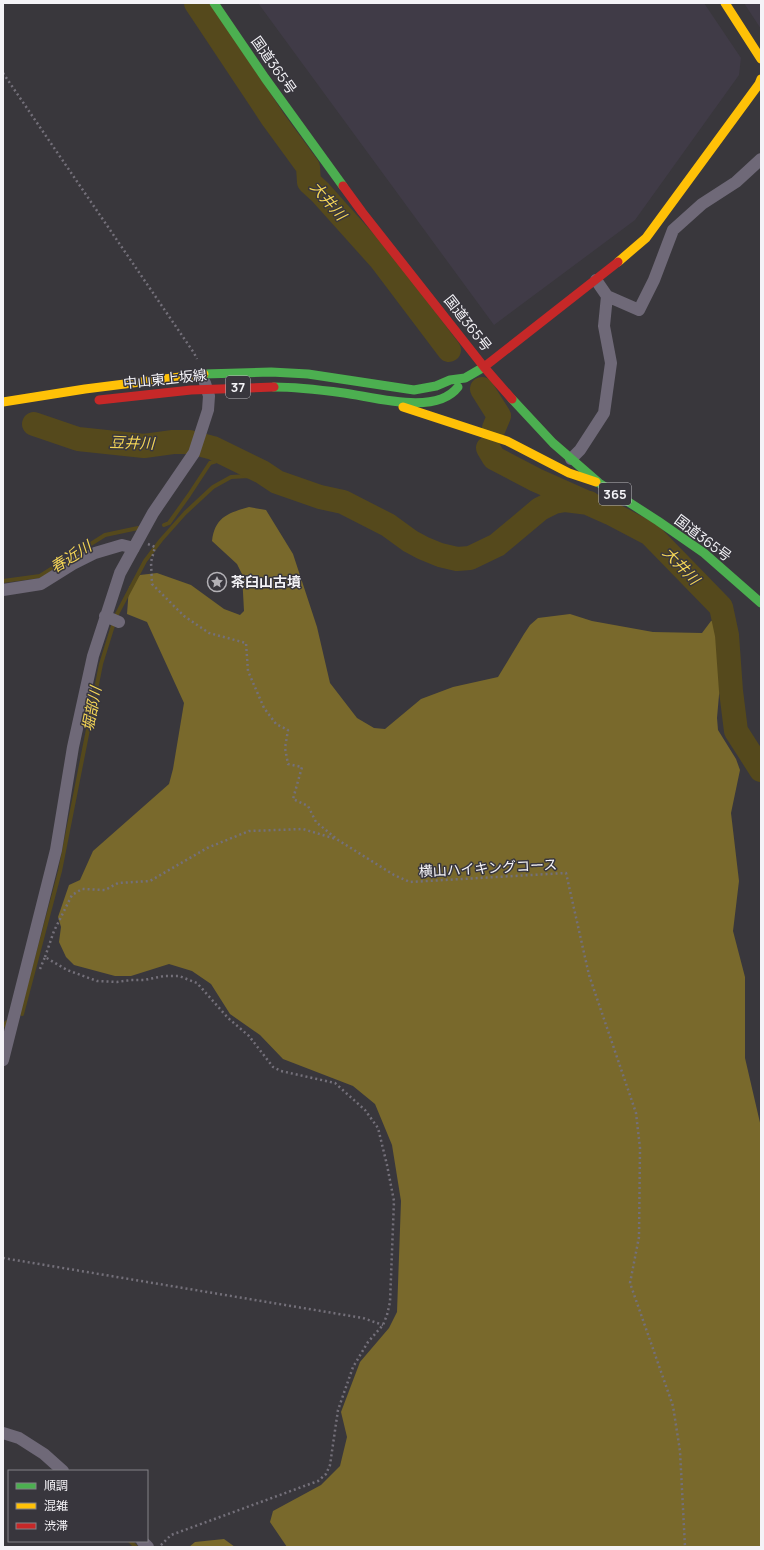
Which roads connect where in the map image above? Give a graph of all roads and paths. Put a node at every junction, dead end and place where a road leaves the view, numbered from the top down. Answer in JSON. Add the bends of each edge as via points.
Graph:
{"nodes":[{"id":1,"x":214,"y":3,"type":"edge"},
{"id":2,"x":725,"y":3,"type":"edge"},
{"id":3,"x":761,"y":59,"type":"edge"},
{"id":4,"x":3,"y":73,"type":"edge"},
{"id":5,"x":761,"y":78,"type":"edge"},
{"id":6,"x":761,"y":160,"type":"edge"},
{"id":7,"x":596,"y":280,"type":"junction"},
{"id":8,"x":607,"y":296,"type":"junction"},
{"id":9,"x":484,"y":366,"type":"junction"},
{"id":10,"x":202,"y":374,"type":"junction"},
{"id":11,"x":465,"y":378,"type":"junction"},
{"id":12,"x":207,"y":388,"type":"junction"},
{"id":13,"x":3,"y":402,"type":"edge"},
{"id":14,"x":88,"y":402,"type":"dead end"},
{"id":15,"x":389,"y":402,"type":"junction"},
{"id":16,"x":571,"y":459,"type":"junction"},
{"id":17,"x":599,"y":483,"type":"junction"},
{"id":18,"x":136,"y":544,"type":"junction"},
{"id":19,"x":3,"y":590,"type":"edge"},
{"id":20,"x":761,"y":603,"type":"edge"},
{"id":21,"x":338,"y":840,"type":"junction"},
{"id":22,"x":45,"y":957,"type":"junction"},
{"id":23,"x":38,"y":976,"type":"dead end"},
{"id":24,"x":3,"y":1060,"type":"edge"},
{"id":25,"x":3,"y":1258,"type":"edge"},
{"id":26,"x":383,"y":1325,"type":"junction"},
{"id":27,"x":3,"y":1433,"type":"edge"},
{"id":28,"x":62,"y":1470,"type":"edge"},
{"id":29,"x":158,"y":1547,"type":"edge"},
{"id":30,"x":684,"y":1547,"type":"edge"}],
"edges":[{"from":1,"to":9,"type":"main road","name":"国道365号","number":"365","via":[[362,212]]},
{"from":2,"to":3,"type":"main road"},
{"from":4,"to":10,"type":"path","via":[[194,353]]},
{"from":5,"to":7,"type":"main road","name":"中山東上坂線","via":[[646,238]]},
{"from":6,"to":8,"type":"street","via":[[736,182],[702,204],[673,230],[654,280],[639,310]]},
{"from":7,"to":8,"type":"street"},
{"from":7,"to":9,"type":"main road","name":"中山東上坂線"},
{"from":8,"to":16,"type":"street","via":[[604,326],[611,363],[604,413],[580,450]]},
{"from":9,"to":11,"type":"main road","name":"中山東上坂線","number":"37"},
{"from":9,"to":16,"type":"main road","name":"国道365号","number":"365","via":[[511,398]]},
{"from":10,"to":11,"type":"main road","name":"中山東上坂線","number":"37","via":[[308,374],[414,390]]},
{"from":10,"to":12,"type":"street"},
{"from":10,"to":13,"type":"main road","name":"中山東上坂線","number":"37"},
{"from":11,"to":15,"type":"main road","name":"中山東上坂線","number":"37","via":[[455,392],[441,398],[410,403]]},
{"from":12,"to":14,"type":"main road","name":"中山東上坂線","number":"37"},
{"from":12,"to":15,"type":"main road","name":"中山東上坂線","number":"37","via":[[311,388]]},
{"from":12,"to":18,"type":"street","via":[[208,410],[194,453],[153,513]]},
{"from":15,"to":17,"type":"main road","via":[[507,441],[569,472]]},
{"from":16,"to":17,"type":"main road","name":"国道365号","number":"365"},
{"from":17,"to":20,"type":"main road","name":"国道365号","number":"365","via":[[704,554]]},
{"from":18,"to":19,"type":"street","via":[[122,545],[96,553],[41,584]]},
{"from":18,"to":21,"type":"path","name":"横山ハイキングコース","via":[[155,547],[151,562],[152,584],[184,616],[209,633],[246,643],[248,671],[264,708],[276,724],[288,730],[285,748],[288,764],[302,766],[293,799],[308,806],[316,822]]},
{"from":18,"to":24,"type":"street","via":[[120,573],[111,619],[93,656],[73,747],[56,850]]},
{"from":21,"to":22,"type":"path","via":[[304,829],[249,831],[206,848],[150,882],[118,883],[105,890],[82,889],[72,895],[54,931]]},
{"from":21,"to":30,"type":"path","name":"横山ハイキングコース","via":[[394,875],[410,882],[566,873],[589,975],[636,1113],[640,1148],[639,1237],[630,1283],[673,1406],[680,1451]]},
{"from":22,"to":23,"type":"path"},
{"from":22,"to":26,"type":"path","via":[[67,970],[97,981],[117,982],[179,976],[197,983],[228,1018],[249,1036],[273,1067],[335,1083],[365,1110],[378,1128],[394,1201],[390,1302]]},
{"from":25,"to":26,"type":"path","via":[[363,1318]]},
{"from":26,"to":29,"type":"path","via":[[352,1367],[338,1410],[330,1465],[326,1474],[318,1481],[171,1535]]},
{"from":27,"to":28,"type":"street","via":[[19,1438],[44,1454]]}]}
